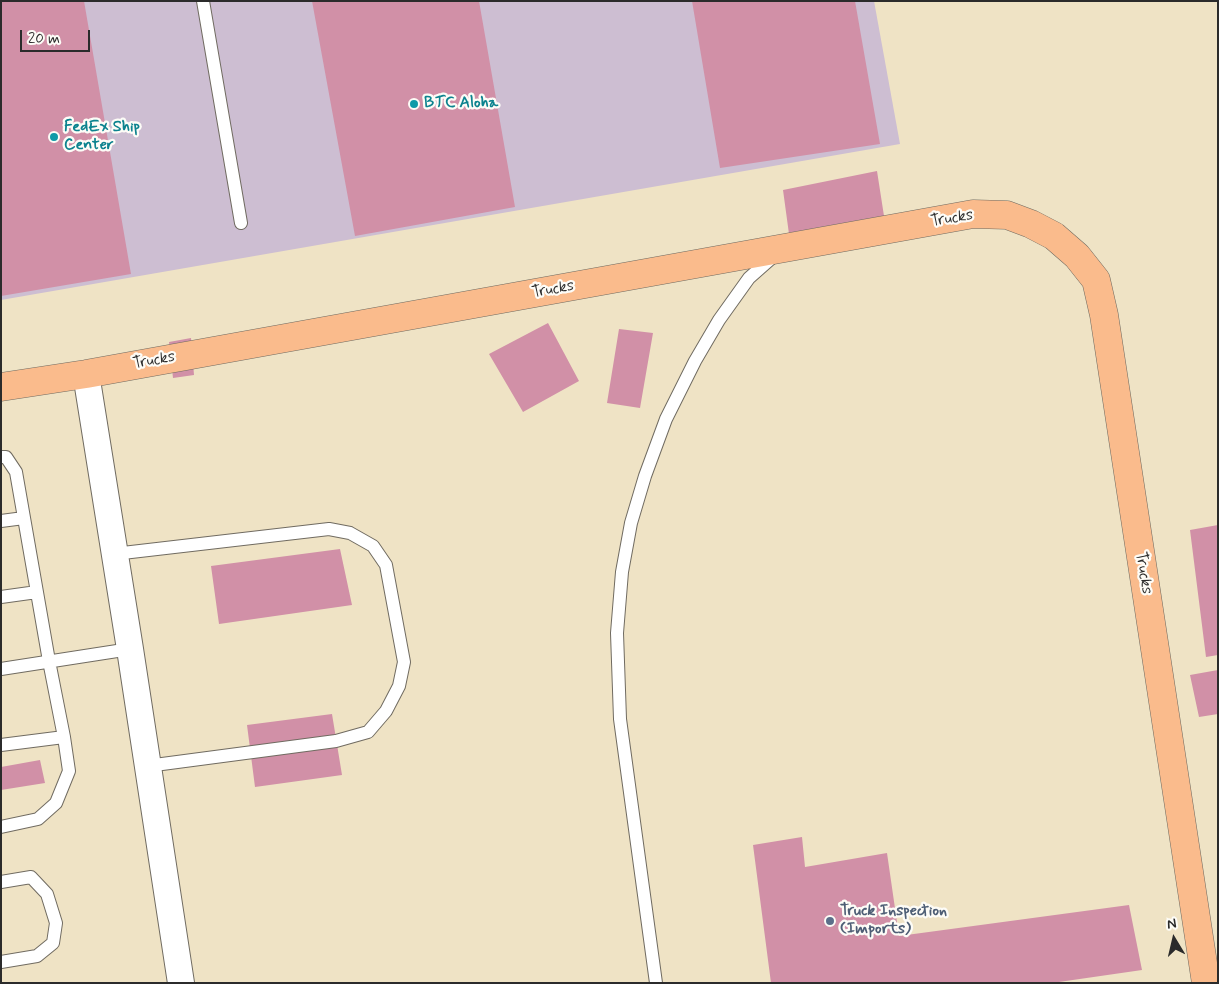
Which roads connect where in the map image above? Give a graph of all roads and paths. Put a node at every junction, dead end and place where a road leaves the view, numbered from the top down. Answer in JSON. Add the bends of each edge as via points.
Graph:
{"nodes":[{"id":1,"x":203,"y":1,"type":"edge"},
{"id":2,"x":241,"y":223,"type":"dead end"},
{"id":3,"x":783,"y":249,"type":"junction"},
{"id":4,"x":86,"y":374,"type":"junction"},
{"id":5,"x":1,"y":387,"type":"edge"},
{"id":6,"x":1,"y":457,"type":"edge"},
{"id":7,"x":24,"y":518,"type":"junction"},
{"id":8,"x":1,"y":521,"type":"edge"},
{"id":9,"x":114,"y":554,"type":"junction"},
{"id":10,"x":37,"y":592,"type":"junction"},
{"id":11,"x":1,"y":597,"type":"edge"},
{"id":12,"x":130,"y":649,"type":"junction"},
{"id":13,"x":49,"y":661,"type":"junction"},
{"id":14,"x":1,"y":669,"type":"edge"},
{"id":15,"x":64,"y":737,"type":"junction"},
{"id":16,"x":1,"y":746,"type":"edge"},
{"id":17,"x":147,"y":766,"type":"junction"},
{"id":18,"x":1,"y":827,"type":"edge"},
{"id":19,"x":1,"y":882,"type":"edge"},
{"id":20,"x":1,"y":962,"type":"edge"},
{"id":21,"x":181,"y":983,"type":"edge"},
{"id":22,"x":656,"y":983,"type":"edge"},
{"id":23,"x":1206,"y":983,"type":"edge"}],
"edges":[{"from":1,"to":2,"type":"lane"},
{"from":3,"to":4,"type":"highway","name":"Trucks"},
{"from":3,"to":22,"type":"lane","via":[[748,278],[719,320],[666,419],[631,523],[622,572],[617,633],[620,719]]},
{"from":3,"to":23,"type":"highway","name":"Trucks","via":[[973,214],[1007,216],[1054,236],[1077,256],[1096,280]]},
{"from":4,"to":5,"type":"highway","name":"Trucks"},
{"from":4,"to":9,"type":"street"},
{"from":6,"to":7,"type":"lane","via":[[6,457],[16,472]]},
{"from":7,"to":8,"type":"lane"},
{"from":7,"to":10,"type":"lane"},
{"from":9,"to":12,"type":"street"},
{"from":9,"to":17,"type":"lane","via":[[329,529],[350,533],[373,546],[386,565],[404,662],[399,686],[386,711],[368,732],[336,741]]},
{"from":10,"to":11,"type":"lane"},
{"from":10,"to":13,"type":"lane"},
{"from":12,"to":13,"type":"lane"},
{"from":12,"to":17,"type":"street"},
{"from":13,"to":14,"type":"lane"},
{"from":13,"to":15,"type":"lane"},
{"from":15,"to":16,"type":"lane"},
{"from":15,"to":18,"type":"lane","via":[[69,771],[56,803],[38,819]]},
{"from":17,"to":21,"type":"street"},
{"from":19,"to":20,"type":"lane","via":[[31,877],[47,894],[56,923],[53,943],[37,956]]}]}
